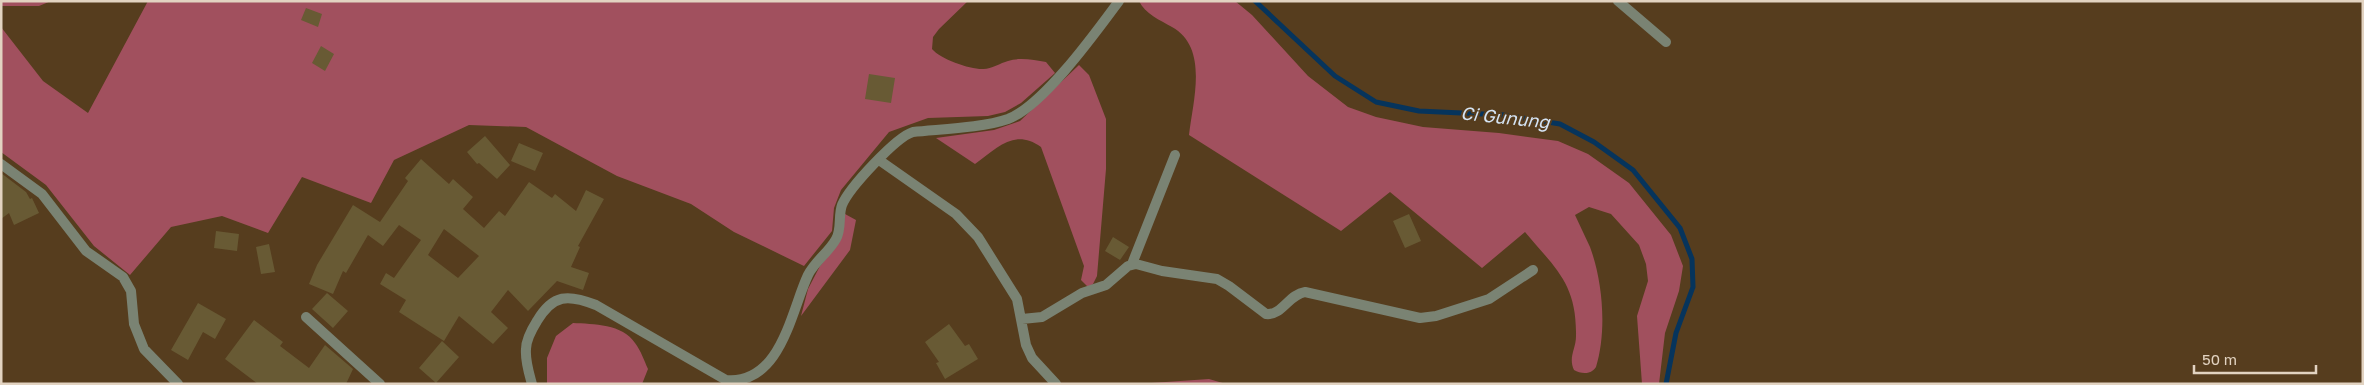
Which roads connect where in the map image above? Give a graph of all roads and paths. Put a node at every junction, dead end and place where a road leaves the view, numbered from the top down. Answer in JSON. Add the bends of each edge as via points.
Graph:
{"nodes":[{"id":1,"x":1120,"y":1,"type":"edge"},
{"id":2,"x":1618,"y":1,"type":"edge"},
{"id":3,"x":1666,"y":42,"type":"dead end"},
{"id":4,"x":1175,"y":155,"type":"dead end"},
{"id":5,"x":879,"y":160,"type":"junction"},
{"id":6,"x":1,"y":164,"type":"edge"},
{"id":7,"x":1132,"y":264,"type":"junction"},
{"id":8,"x":1533,"y":270,"type":"dead end"},
{"id":9,"x":306,"y":317,"type":"dead end"},
{"id":10,"x":1022,"y":319,"type":"junction"},
{"id":11,"x":178,"y":384,"type":"edge"},
{"id":12,"x":380,"y":384,"type":"edge"},
{"id":13,"x":532,"y":384,"type":"edge"},
{"id":14,"x":1056,"y":384,"type":"edge"}],
"edges":[{"from":1,"to":5,"type":"street","via":[[1071,64],[1017,115],[998,122],[908,134]]},
{"from":2,"to":3,"type":"street"},
{"from":4,"to":7,"type":"street"},
{"from":5,"to":10,"type":"street","via":[[969,226],[1017,299]]},
{"from":5,"to":13,"type":"street","via":[[842,204],[835,240],[809,274],[776,355],[758,373],[746,380],[726,380],[596,305],[562,298],[545,307],[526,343]]},
{"from":6,"to":11,"type":"street","via":[[42,194],[86,251],[123,277],[131,291],[134,324],[144,349]]},
{"from":7,"to":8,"type":"street","via":[[1217,279],[1266,314],[1275,313],[1295,295],[1305,292],[1420,318],[1436,316],[1498,295]]},
{"from":7,"to":10,"type":"street","via":[[1110,283],[1082,293],[1048,314]]},
{"from":9,"to":12,"type":"street"},
{"from":10,"to":14,"type":"street","via":[[1026,345],[1032,358]]}]}
